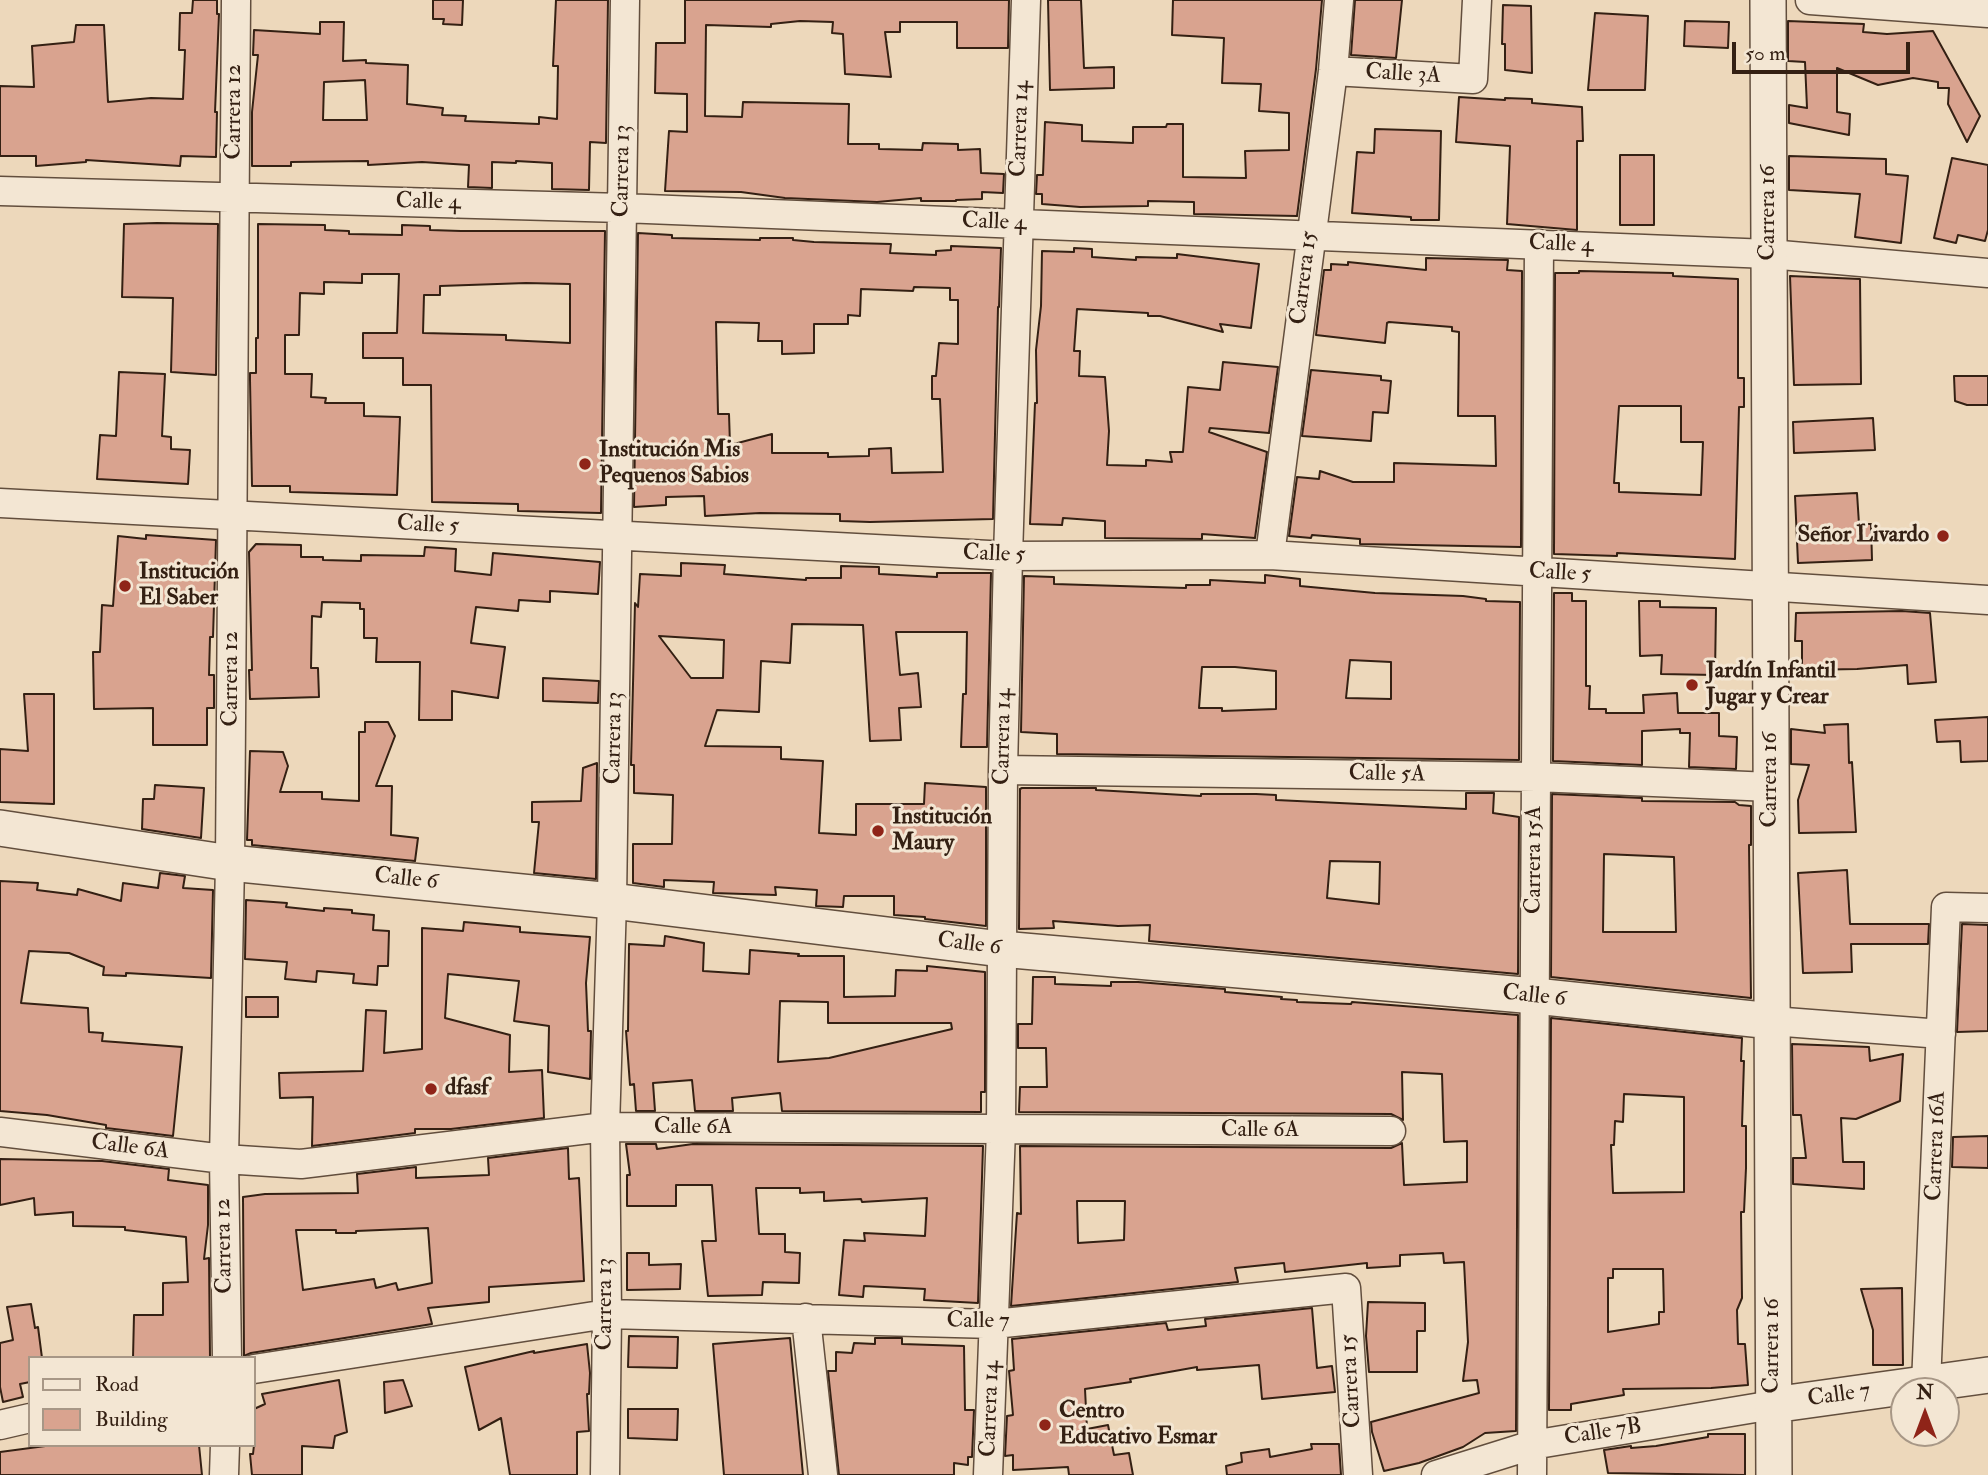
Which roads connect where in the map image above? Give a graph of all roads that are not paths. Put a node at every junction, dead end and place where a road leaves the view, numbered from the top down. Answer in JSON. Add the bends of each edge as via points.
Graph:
{"nodes":[{"id":1,"x":236,"y":0,"type":"edge"},
{"id":2,"x":625,"y":0,"type":"edge"},
{"id":3,"x":1026,"y":0,"type":"edge"},
{"id":4,"x":1339,"y":0,"type":"edge"},
{"id":5,"x":1477,"y":0,"type":"edge"},
{"id":6,"x":1768,"y":0,"type":"edge"},
{"id":7,"x":1810,"y":0,"type":"edge"},
{"id":8,"x":1988,"y":13,"type":"edge"},
{"id":9,"x":1333,"y":71,"type":"junction"},
{"id":10,"x":0,"y":191,"type":"edge"},
{"id":11,"x":235,"y":199,"type":"junction"},
{"id":12,"x":622,"y":208,"type":"junction"},
{"id":13,"x":1018,"y":223,"type":"junction"},
{"id":14,"x":1310,"y":235,"type":"junction"},
{"id":15,"x":1539,"y":244,"type":"junction"},
{"id":16,"x":1769,"y":254,"type":"junction"},
{"id":17,"x":1988,"y":273,"type":"edge"},
{"id":18,"x":0,"y":503,"type":"edge"},
{"id":19,"x":233,"y":516,"type":"junction"},
{"id":20,"x":617,"y":536,"type":"junction"},
{"id":21,"x":1270,"y":555,"type":"junction"},
{"id":22,"x":1008,"y":556,"type":"junction"},
{"id":23,"x":1537,"y":573,"type":"junction"},
{"id":24,"x":1770,"y":586,"type":"junction"},
{"id":25,"x":1988,"y":600,"type":"edge"},
{"id":26,"x":1003,"y":770,"type":"junction"},
{"id":27,"x":1536,"y":777,"type":"junction"},
{"id":28,"x":1771,"y":787,"type":"junction"},
{"id":29,"x":0,"y":828,"type":"edge"},
{"id":30,"x":230,"y":863,"type":"junction"},
{"id":31,"x":612,"y":901,"type":"junction"},
{"id":32,"x":1988,"y":908,"type":"edge"},
{"id":33,"x":1001,"y":949,"type":"junction"},
{"id":34,"x":1535,"y":996,"type":"junction"},
{"id":35,"x":1772,"y":1021,"type":"junction"},
{"id":36,"x":1941,"y":1034,"type":"junction"},
{"id":37,"x":605,"y":1127,"type":"junction"},
{"id":38,"x":1001,"y":1130,"type":"junction"},
{"id":39,"x":1391,"y":1131,"type":"dead end"},
{"id":40,"x":0,"y":1132,"type":"edge"},
{"id":41,"x":224,"y":1159,"type":"junction"},
{"id":42,"x":1346,"y":1288,"type":"joint"},
{"id":43,"x":607,"y":1314,"type":"junction"},
{"id":44,"x":806,"y":1318,"type":"junction"},
{"id":45,"x":995,"y":1324,"type":"junction"},
{"id":46,"x":227,"y":1356,"type":"edge"},
{"id":47,"x":256,"y":1369,"type":"edge"},
{"id":48,"x":1988,"y":1375,"type":"edge"},
{"id":49,"x":1926,"y":1377,"type":"edge"},
{"id":50,"x":1960,"y":1379,"type":"edge"},
{"id":51,"x":1890,"y":1389,"type":"edge"},
{"id":52,"x":1773,"y":1405,"type":"junction"},
{"id":53,"x":28,"y":1418,"type":"edge"},
{"id":54,"x":0,"y":1425,"type":"edge"},
{"id":55,"x":1532,"y":1445,"type":"junction"},
{"id":56,"x":225,"y":1447,"type":"edge"},
{"id":57,"x":224,"y":1475,"type":"edge"},
{"id":58,"x":605,"y":1475,"type":"edge"},
{"id":59,"x":823,"y":1475,"type":"edge"},
{"id":60,"x":988,"y":1475,"type":"edge"},
{"id":61,"x":1358,"y":1475,"type":"edge"},
{"id":62,"x":1436,"y":1475,"type":"edge"},
{"id":63,"x":1532,"y":1475,"type":"edge"},
{"id":64,"x":1774,"y":1475,"type":"edge"}],
"edges":[{"from":1,"to":11,"type":"street","name":"Carrera 12"},
{"from":2,"to":12,"type":"street","name":"Carrera 13"},
{"from":3,"to":13,"type":"street","name":"Carrera 14"},
{"from":4,"to":9,"type":"street","name":"Carrera 15"},
{"from":5,"to":9,"type":"street","name":"Calle 3A","via":[[1473,79]]},
{"from":6,"to":16,"type":"street","name":"Carrera 16"},
{"from":7,"to":8,"type":"street"},
{"from":9,"to":14,"type":"street","name":"Carrera 15"},
{"from":10,"to":11,"type":"street","name":"Calle 4"},
{"from":11,"to":12,"type":"street","name":"Calle 4"},
{"from":11,"to":19,"type":"street","name":"Carrera 12"},
{"from":12,"to":13,"type":"street","name":"Calle 4"},
{"from":12,"to":20,"type":"street","name":"Carrera 13"},
{"from":13,"to":14,"type":"street","name":"Calle 4"},
{"from":13,"to":22,"type":"street","name":"Carrera 14"},
{"from":14,"to":15,"type":"street","name":"Calle 4"},
{"from":14,"to":21,"type":"street","name":"Carrera 15"},
{"from":15,"to":16,"type":"street","name":"Calle 4"},
{"from":15,"to":23,"type":"street","name":"Carrera 15A"},
{"from":16,"to":17,"type":"street","name":"Calle 4"},
{"from":16,"to":24,"type":"street","name":"Carrera 16"},
{"from":18,"to":19,"type":"street","name":"Calle 5"},
{"from":19,"to":20,"type":"street","name":"Calle 5"},
{"from":19,"to":30,"type":"street","name":"Carrera 12"},
{"from":20,"to":22,"type":"street","name":"Calle 5"},
{"from":20,"to":31,"type":"street","name":"Carrera 13"},
{"from":21,"to":22,"type":"street","name":"Calle 5"},
{"from":21,"to":23,"type":"street","name":"Calle 5"},
{"from":22,"to":26,"type":"street","name":"Carrera 14"},
{"from":23,"to":24,"type":"street","name":"Calle 5"},
{"from":23,"to":27,"type":"street","name":"Carrera 15A"},
{"from":24,"to":25,"type":"street","name":"Calle 5"},
{"from":24,"to":28,"type":"street","name":"Carrera 16"},
{"from":26,"to":27,"type":"street","name":"Calle 5A"},
{"from":26,"to":33,"type":"street","name":"Carrera 14"},
{"from":27,"to":28,"type":"street","name":"Calle 5A"},
{"from":27,"to":34,"type":"street","name":"Carrera 15A"},
{"from":28,"to":35,"type":"street","name":"Carrera 16"},
{"from":29,"to":30,"type":"street","name":"Calle 6"},
{"from":30,"to":31,"type":"street","name":"Calle 6"},
{"from":30,"to":41,"type":"street","name":"Carrera 12"},
{"from":31,"to":33,"type":"street","name":"Calle 6"},
{"from":31,"to":37,"type":"street","name":"Carrera 13"},
{"from":32,"to":36,"type":"street","name":"Carrera 16A","via":[[1946,908]]},
{"from":33,"to":34,"type":"street","name":"Calle 6"},
{"from":33,"to":38,"type":"street","name":"Carrera 14"},
{"from":34,"to":35,"type":"street","name":"Calle 6"},
{"from":34,"to":55,"type":"street","name":"Carrera 15A"},
{"from":35,"to":36,"type":"street","name":"Calle 6"},
{"from":35,"to":52,"type":"street","name":"Carrera 16"},
{"from":36,"to":49,"type":"street","name":"Carrera 16A"},
{"from":37,"to":38,"type":"street","name":"Calle 6A"},
{"from":37,"to":41,"type":"street","name":"Calle 6A","via":[[301,1164]]},
{"from":37,"to":43,"type":"street","name":"Carrera 13"},
{"from":38,"to":39,"type":"street","name":"Calle 6A"},
{"from":38,"to":45,"type":"street","name":"Carrera 14"},
{"from":40,"to":41,"type":"street","name":"Calle 6A"},
{"from":41,"to":46,"type":"street","name":"Carrera 12"},
{"from":42,"to":45,"type":"street","name":"Calle 7"},
{"from":42,"to":61,"type":"street","name":"Carrera 15"},
{"from":43,"to":44,"type":"street","name":"Calle 7"},
{"from":43,"to":47,"type":"street","name":"Calle 7"},
{"from":43,"to":58,"type":"street","name":"Carrera 13"},
{"from":44,"to":45,"type":"street","name":"Calle 7"},
{"from":44,"to":59,"type":"street"},
{"from":45,"to":60,"type":"street","name":"Carrera 14"},
{"from":48,"to":50,"type":"street","name":"Calle 7"},
{"from":51,"to":52,"type":"street","name":"Calle 7"},
{"from":52,"to":55,"type":"street","name":"Calle 7B"},
{"from":52,"to":64,"type":"street","name":"Carrera 16"},
{"from":53,"to":54,"type":"street"},
{"from":55,"to":62,"type":"street","name":"Calle 7B"},
{"from":55,"to":63,"type":"street","name":"Carrera 15A"},
{"from":56,"to":57,"type":"street"}]}
